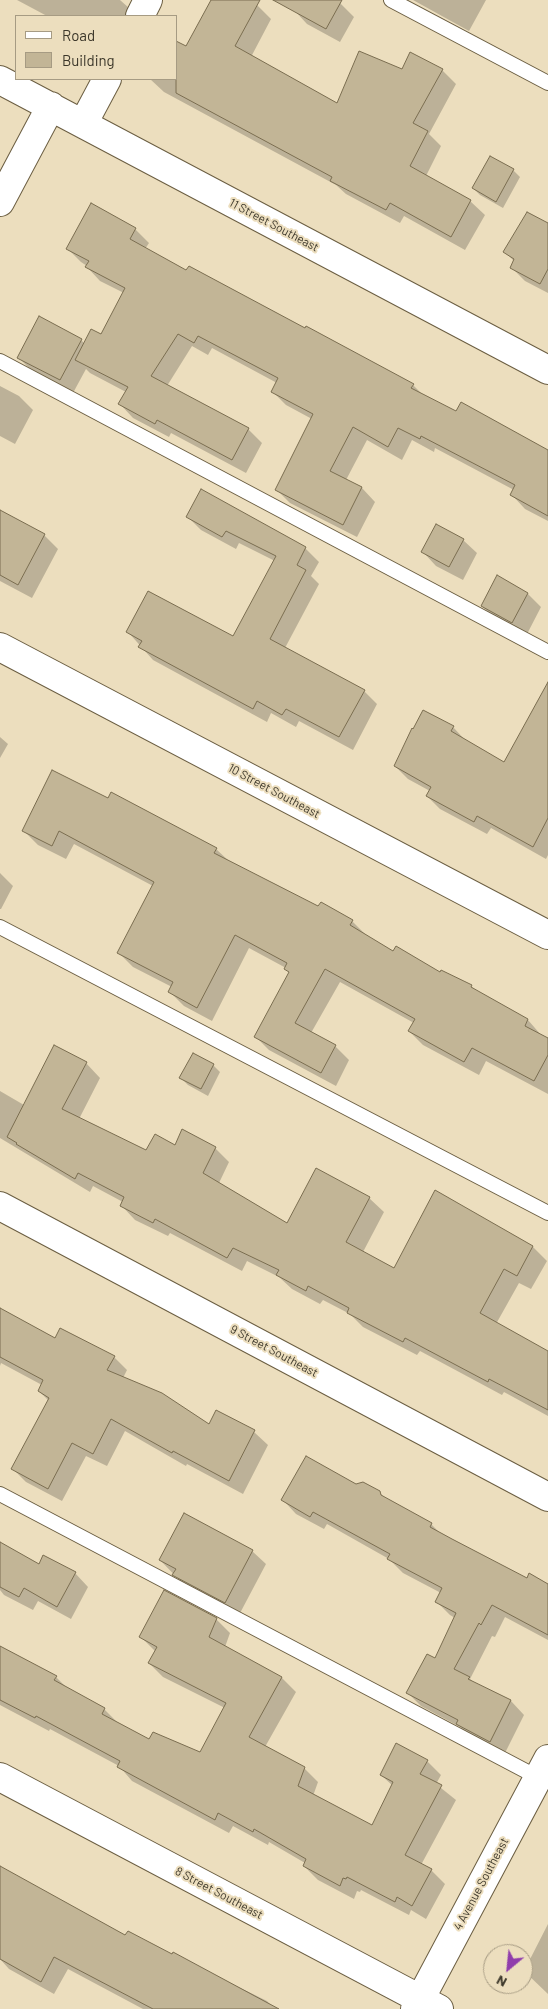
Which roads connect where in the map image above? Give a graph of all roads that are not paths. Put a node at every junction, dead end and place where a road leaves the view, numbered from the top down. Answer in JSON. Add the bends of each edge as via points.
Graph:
{"nodes":[{"id":1,"x":148,"y":0,"type":"edge"},
{"id":2,"x":391,"y":0,"type":"edge"},
{"id":3,"x":140,"y":15,"type":"edge"},
{"id":4,"x":0,"y":80,"type":"edge"},
{"id":5,"x":106,"y":80,"type":"edge"},
{"id":6,"x":548,"y":83,"type":"edge"},
{"id":7,"x":51,"y":106,"type":"junction"},
{"id":8,"x":83,"y":124,"type":"junction"},
{"id":9,"x":0,"y":202,"type":"edge"},
{"id":10,"x":0,"y":361,"type":"edge"},
{"id":11,"x":548,"y":370,"type":"edge"},
{"id":12,"x":0,"y":647,"type":"edge"},
{"id":13,"x":548,"y":652,"type":"edge"},
{"id":14,"x":0,"y":927,"type":"edge"},
{"id":15,"x":548,"y":935,"type":"edge"},
{"id":16,"x":0,"y":1206,"type":"edge"},
{"id":17,"x":548,"y":1213,"type":"edge"},
{"id":18,"x":0,"y":1494,"type":"edge"},
{"id":19,"x":548,"y":1497,"type":"edge"},
{"id":20,"x":545,"y":1773,"type":"edge"},
{"id":21,"x":0,"y":1777,"type":"edge"},
{"id":22,"x":425,"y":2006,"type":"edge"}],
"edges":[{"from":1,"to":3,"type":"street"},
{"from":2,"to":6,"type":"lane"},
{"from":4,"to":7,"type":"street","name":"11 Street Southeast"},
{"from":5,"to":8,"type":"street"},
{"from":7,"to":8,"type":"street","name":"11 Street Southeast"},
{"from":7,"to":9,"type":"street"},
{"from":8,"to":11,"type":"street","name":"11 Street Southeast"},
{"from":10,"to":13,"type":"lane"},
{"from":12,"to":15,"type":"street","name":"10 Street Southeast"},
{"from":14,"to":17,"type":"lane"},
{"from":16,"to":19,"type":"street","name":"9 Street Southeast"},
{"from":18,"to":20,"type":"lane"},
{"from":20,"to":22,"type":"street","name":"4 Avenue Southeast"},
{"from":21,"to":22,"type":"street","name":"8 Street Southeast"}]}
